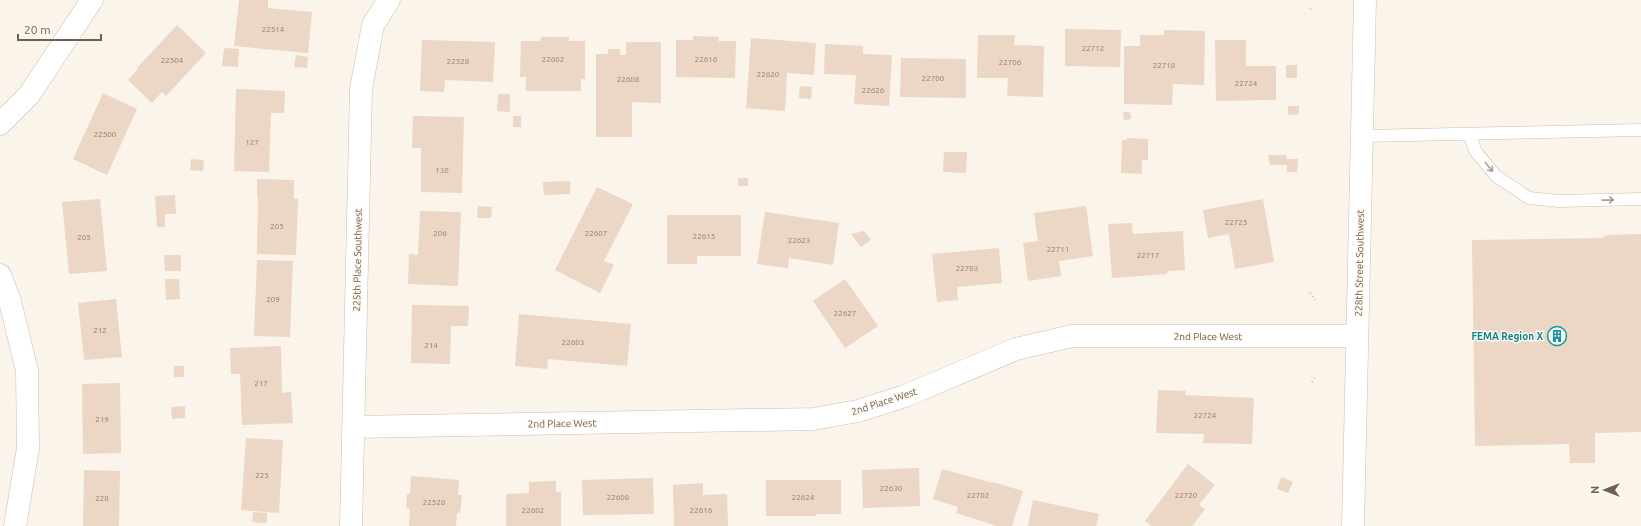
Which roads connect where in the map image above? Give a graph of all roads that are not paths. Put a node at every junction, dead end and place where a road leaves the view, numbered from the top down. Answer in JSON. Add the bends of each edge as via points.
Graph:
{"nodes":[{"id":1,"x":92,"y":0,"type":"edge"},
{"id":2,"x":389,"y":0,"type":"edge"},
{"id":3,"x":1365,"y":0,"type":"edge"},
{"id":4,"x":0,"y":124,"type":"edge"},
{"id":5,"x":1641,"y":130,"type":"edge"},
{"id":6,"x":1468,"y":134,"type":"junction"},
{"id":7,"x":1362,"y":136,"type":"junction"},
{"id":8,"x":1641,"y":199,"type":"edge"},
{"id":9,"x":0,"y":275,"type":"edge"},
{"id":10,"x":1357,"y":336,"type":"junction"},
{"id":11,"x":353,"y":427,"type":"junction"},
{"id":12,"x":15,"y":526,"type":"edge"},
{"id":13,"x":351,"y":526,"type":"edge"},
{"id":14,"x":1353,"y":526,"type":"edge"}],
"edges":[{"from":1,"to":4,"type":"street","via":[[29,95]]},
{"from":2,"to":11,"type":"street","name":"225th Place Southwest","via":[[374,25],[360,89]]},
{"from":3,"to":7,"type":"street","name":"228th Street Southwest"},
{"from":5,"to":6,"type":"lane"},
{"from":6,"to":7,"type":"lane"},
{"from":6,"to":8,"type":"lane","one_way":true,"via":[[1476,152],[1496,176],[1530,198],[1559,201]]},
{"from":7,"to":10,"type":"street","name":"228th Street Southwest"},
{"from":9,"to":12,"type":"street","via":[[10,301],[27,371],[28,448]]},
{"from":10,"to":11,"type":"street","name":"2nd Place West","via":[[1072,336],[1016,349],[905,396],[871,407],[813,419]]},
{"from":10,"to":14,"type":"street","name":"228th Street Southwest"},
{"from":11,"to":13,"type":"street","name":"225th Place Southwest"}]}
